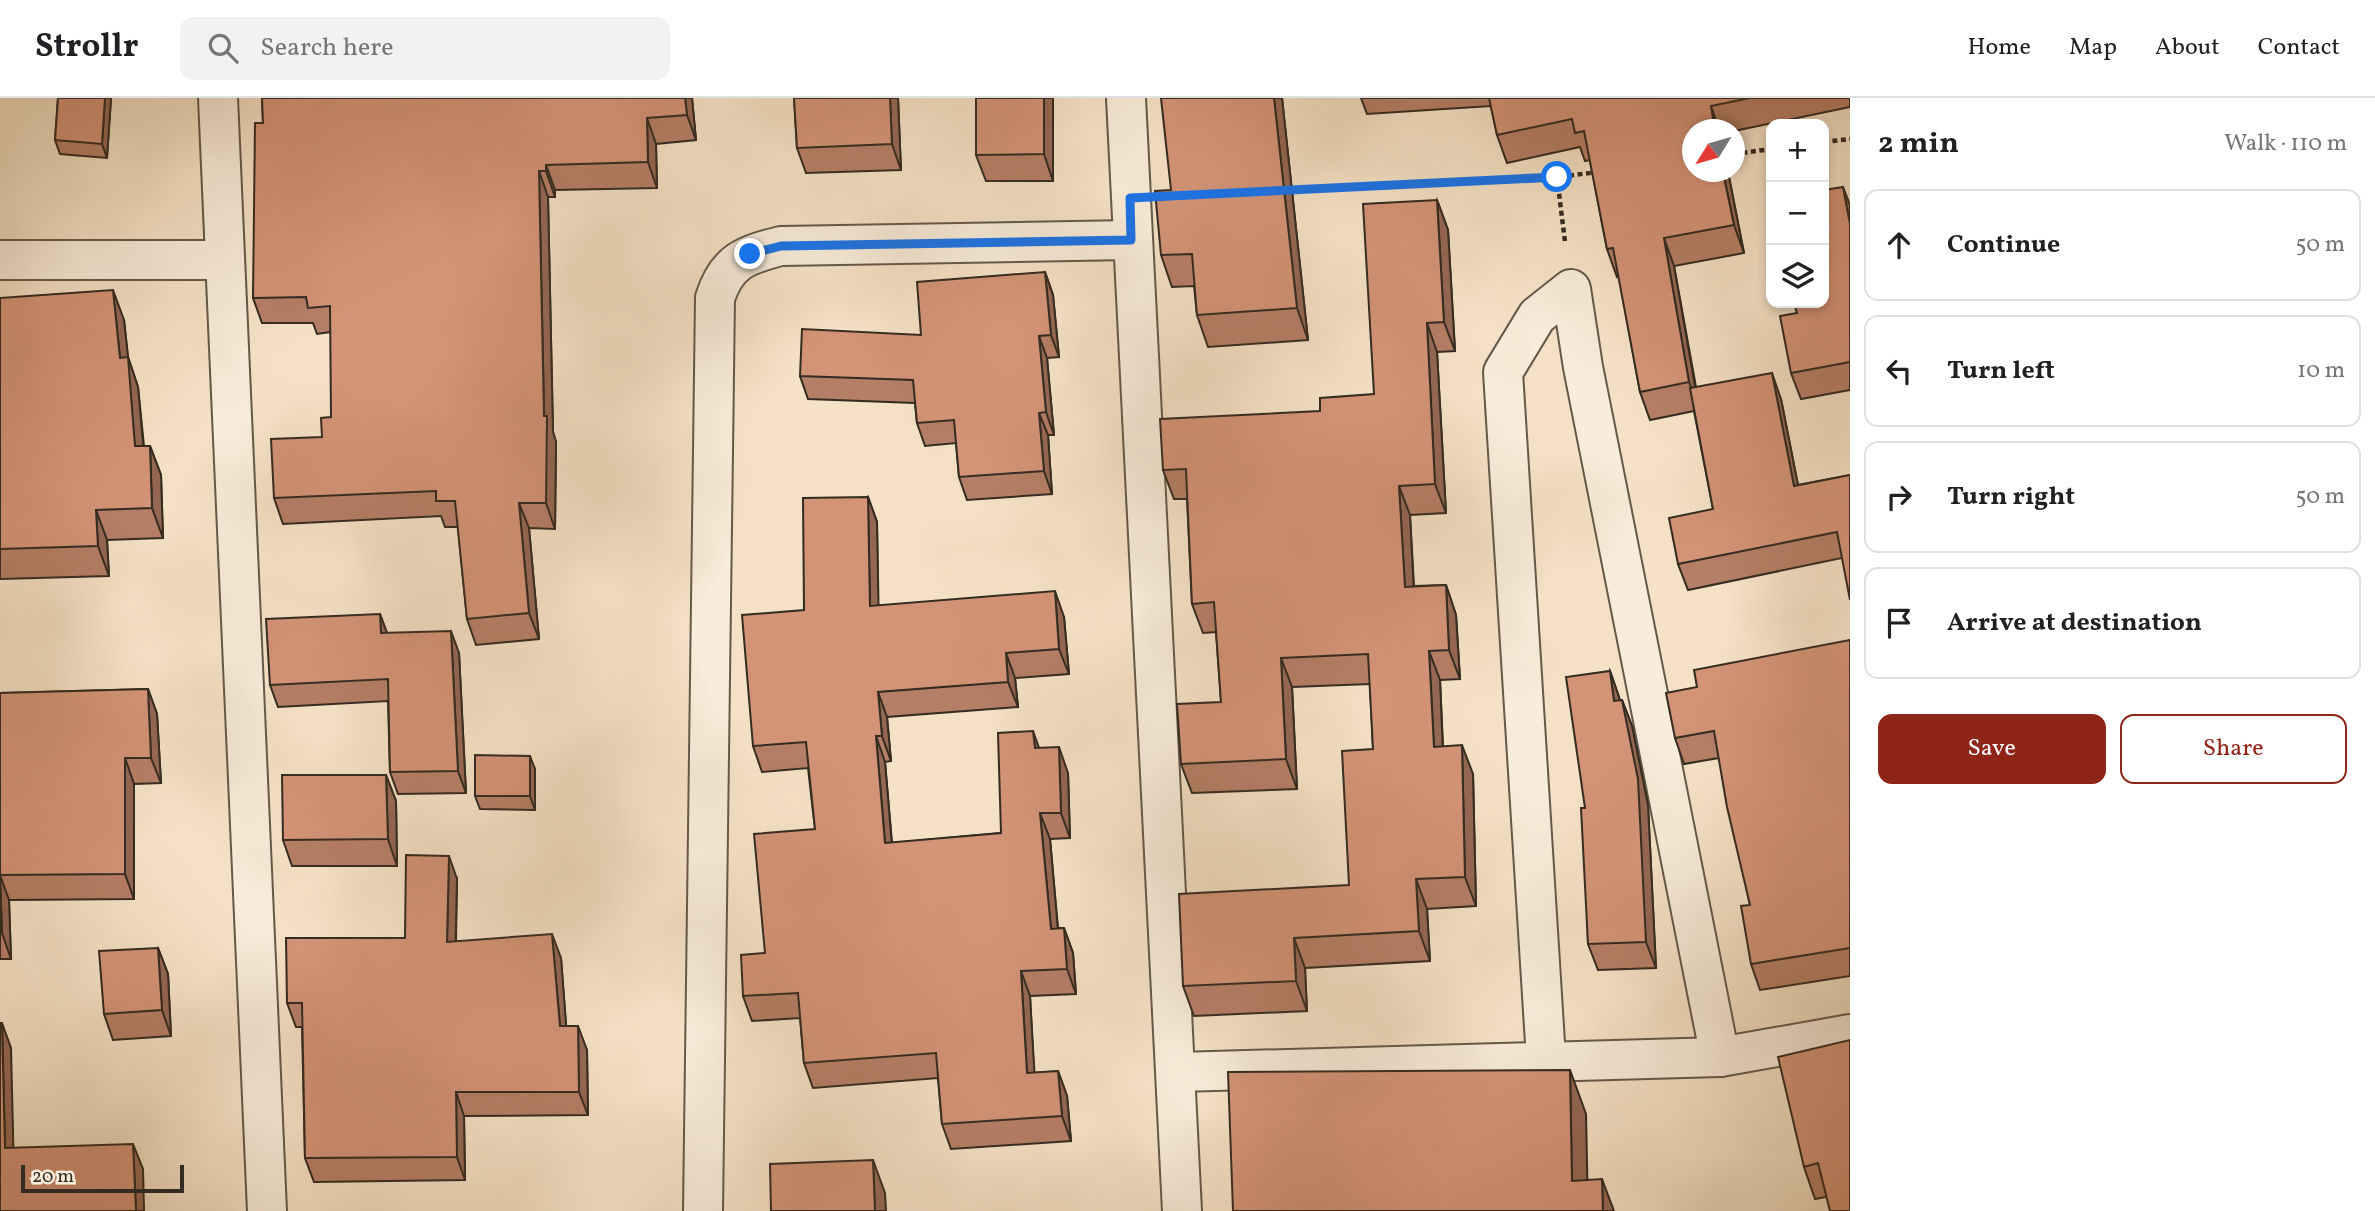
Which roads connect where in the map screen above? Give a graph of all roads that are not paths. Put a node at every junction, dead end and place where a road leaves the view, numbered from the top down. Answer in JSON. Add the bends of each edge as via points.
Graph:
{"nodes":[{"id":1,"x":218,"y":98,"type":"edge"},
{"id":2,"x":1126,"y":98,"type":"edge"},
{"id":3,"x":1131,"y":240,"type":"junction"},
{"id":4,"x":0,"y":260,"type":"edge"},
{"id":5,"x":225,"y":260,"type":"junction"},
{"id":6,"x":1850,"y":1034,"type":"edge"},
{"id":7,"x":1720,"y":1056,"type":"junction"},
{"id":8,"x":1546,"y":1059,"type":"junction"},
{"id":9,"x":1177,"y":1072,"type":"junction"},
{"id":10,"x":267,"y":1211,"type":"edge"},
{"id":11,"x":704,"y":1211,"type":"edge"},
{"id":12,"x":1182,"y":1211,"type":"edge"}],
"edges":[{"from":1,"to":5,"type":"street"},
{"from":2,"to":3,"type":"street"},
{"from":3,"to":9,"type":"street"},
{"from":3,"to":11,"type":"street","via":[[781,246],[750,254],[723,274],[715,298]]},
{"from":4,"to":5,"type":"street"},
{"from":5,"to":10,"type":"street"},
{"from":6,"to":7,"type":"street"},
{"from":7,"to":8,"type":"street"},
{"from":7,"to":8,"type":"street","via":[[1571,289],[1537,316],[1503,372]]},
{"from":8,"to":9,"type":"street"},
{"from":9,"to":12,"type":"street"}]}
